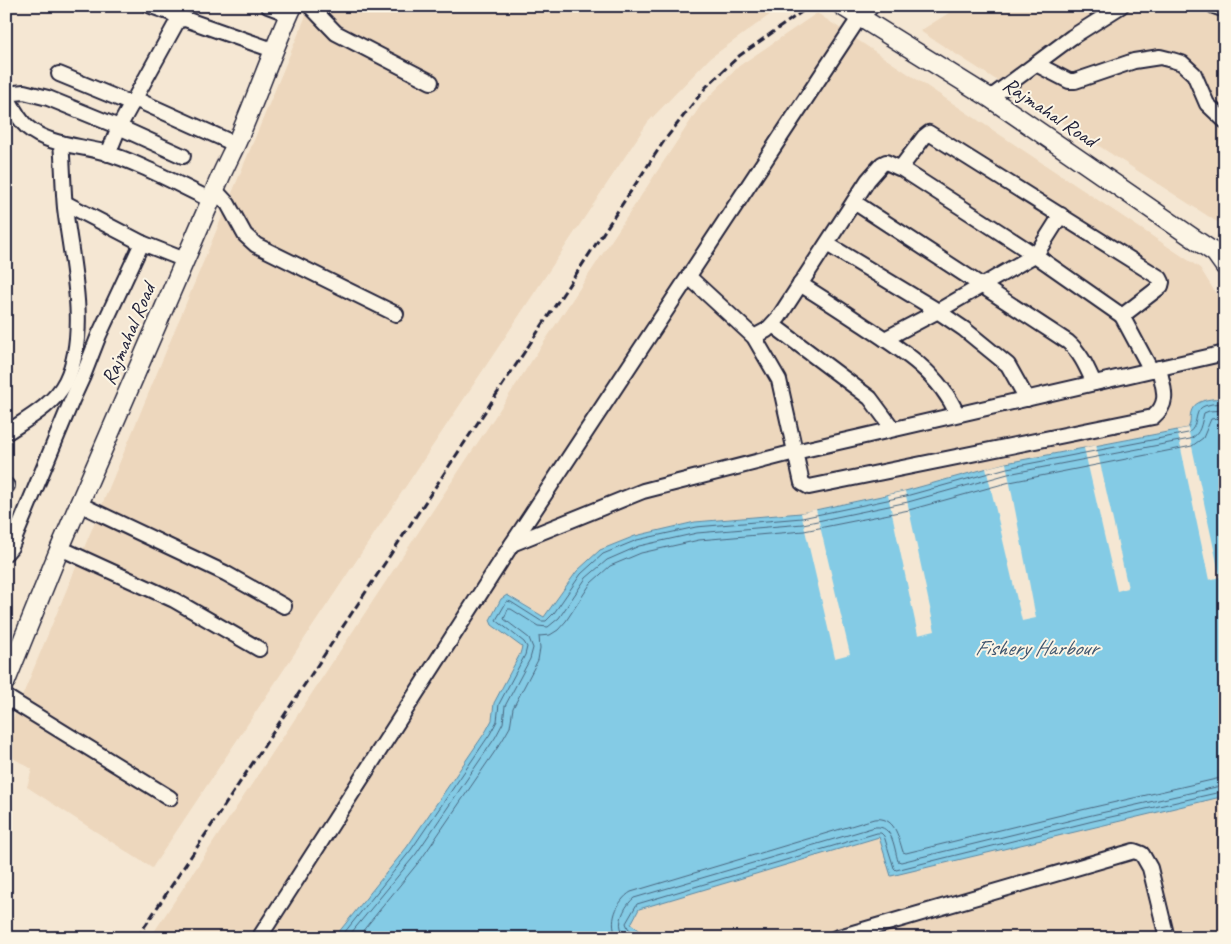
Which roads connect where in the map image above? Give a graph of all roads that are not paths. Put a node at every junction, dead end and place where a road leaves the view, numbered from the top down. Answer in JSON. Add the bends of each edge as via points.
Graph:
{"nodes":[{"id":1,"x":151,"y":6,"type":"edge"},
{"id":2,"x":268,"y":6,"type":"edge"},
{"id":3,"x":310,"y":6,"type":"edge"},
{"id":4,"x":842,"y":6,"type":"edge"},
{"id":5,"x":1121,"y":6,"type":"edge"},
{"id":6,"x":1214,"y":6,"type":"edge"},
{"id":7,"x":291,"y":10,"type":"edge"},
{"id":8,"x":1225,"y":10,"type":"edge"},
{"id":9,"x":866,"y":12,"type":"edge"},
{"id":10,"x":181,"y":19,"type":"junction"},
{"id":11,"x":273,"y":50,"type":"junction"},
{"id":12,"x":1036,"y":64,"type":"junction"},
{"id":13,"x":59,"y":74,"type":"dead end"},
{"id":14,"x":431,"y":82,"type":"dead end"},
{"id":15,"x":6,"y":94,"type":"edge"},
{"id":16,"x":990,"y":98,"type":"junction"},
{"id":17,"x":133,"y":102,"type":"junction"},
{"id":18,"x":1225,"y":121,"type":"edge"},
{"id":19,"x":119,"y":127,"type":"junction"},
{"id":20,"x":61,"y":143,"type":"junction"},
{"id":21,"x":236,"y":144,"type":"junction"},
{"id":22,"x":108,"y":154,"type":"junction"},
{"id":23,"x":183,"y":156,"type":"dead end"},
{"id":24,"x":899,"y":167,"type":"junction"},
{"id":25,"x":213,"y":195,"type":"junction"},
{"id":26,"x":854,"y":202,"type":"junction"},
{"id":27,"x":65,"y":203,"type":"junction"},
{"id":28,"x":1061,"y":215,"type":"junction"},
{"id":29,"x":142,"y":242,"type":"junction"},
{"id":30,"x":827,"y":244,"type":"junction"},
{"id":31,"x":1035,"y":255,"type":"junction"},
{"id":32,"x":185,"y":260,"type":"junction"},
{"id":33,"x":1225,"y":267,"type":"edge"},
{"id":34,"x":688,"y":277,"type":"junction"},
{"id":35,"x":800,"y":284,"type":"junction"},
{"id":36,"x":983,"y":285,"type":"junction"},
{"id":37,"x":938,"y":311,"type":"junction"},
{"id":38,"x":396,"y":314,"type":"dead end"},
{"id":39,"x":1122,"y":316,"type":"junction"},
{"id":40,"x":773,"y":325,"type":"junction"},
{"id":41,"x":754,"y":337,"type":"junction"},
{"id":42,"x":885,"y":339,"type":"junction"},
{"id":43,"x":1225,"y":353,"type":"edge"},
{"id":44,"x":1155,"y":369,"type":"junction"},
{"id":45,"x":1094,"y":383,"type":"junction"},
{"id":46,"x":1026,"y":398,"type":"junction"},
{"id":47,"x":957,"y":414,"type":"junction"},
{"id":48,"x":893,"y":429,"type":"junction"},
{"id":49,"x":6,"y":433,"type":"edge"},
{"id":50,"x":795,"y":452,"type":"junction"},
{"id":51,"x":79,"y":504,"type":"junction"},
{"id":52,"x":512,"y":544,"type":"junction"},
{"id":53,"x":60,"y":548,"type":"junction"},
{"id":54,"x":6,"y":553,"type":"edge"},
{"id":55,"x":284,"y":606,"type":"dead end"},
{"id":56,"x":259,"y":650,"type":"dead end"},
{"id":57,"x":10,"y":652,"type":"edge"},
{"id":58,"x":6,"y":681,"type":"edge"},
{"id":59,"x":6,"y":697,"type":"edge"},
{"id":60,"x":170,"y":798,"type":"dead end"},
{"id":61,"x":260,"y":938,"type":"edge"},
{"id":62,"x":836,"y":938,"type":"edge"},
{"id":63,"x":1167,"y":938,"type":"edge"}],
"edges":[{"from":1,"to":10,"type":"street"},
{"from":2,"to":7,"type":"street"},
{"from":3,"to":14,"type":"street","via":[[336,33]]},
{"from":4,"to":9,"type":"main road","name":"Rajmahal Road"},
{"from":5,"to":12,"type":"street"},
{"from":6,"to":8,"type":"street"},
{"from":7,"to":11,"type":"main road","name":"Rajmahal Road"},
{"from":9,"to":16,"type":"main road","name":"Rajmahal Road"},
{"from":9,"to":34,"type":"street"},
{"from":10,"to":11,"type":"street"},
{"from":10,"to":17,"type":"street","via":[[175,24]]},
{"from":11,"to":21,"type":"main road","name":"Rajmahal Road"},
{"from":12,"to":16,"type":"street"},
{"from":12,"to":18,"type":"street","via":[[1075,81],[1134,60],[1160,56],[1182,64],[1194,74],[1207,104]]},
{"from":13,"to":17,"type":"street"},
{"from":15,"to":19,"type":"street","via":[[24,92],[48,98]]},
{"from":15,"to":20,"type":"street","via":[[28,127]]},
{"from":16,"to":33,"type":"main road","name":"Rajmahal Road","via":[[1215,253]]},
{"from":17,"to":19,"type":"street"},
{"from":17,"to":21,"type":"street"},
{"from":19,"to":22,"type":"street"},
{"from":19,"to":23,"type":"street"},
{"from":20,"to":22,"type":"street"},
{"from":20,"to":27,"type":"street"},
{"from":21,"to":25,"type":"main road","name":"Rajmahal Road"},
{"from":22,"to":25,"type":"street"},
{"from":24,"to":26,"type":"street","via":[[886,162],[882,164]]},
{"from":24,"to":28,"type":"street","via":[[906,163],[926,134],[933,134]]},
{"from":24,"to":31,"type":"street"},
{"from":25,"to":32,"type":"main road","name":"Rajmahal Road"},
{"from":25,"to":38,"type":"street","via":[[228,204],[245,235],[256,245]]},
{"from":26,"to":30,"type":"street"},
{"from":26,"to":36,"type":"street"},
{"from":27,"to":29,"type":"street"},
{"from":27,"to":49,"type":"street","via":[[78,320],[72,366],[63,386],[51,401]]},
{"from":28,"to":31,"type":"street"},
{"from":28,"to":39,"type":"street","via":[[1160,278],[1161,286]]},
{"from":29,"to":32,"type":"street"},
{"from":29,"to":54,"type":"street"},
{"from":30,"to":35,"type":"street"},
{"from":30,"to":37,"type":"street"},
{"from":31,"to":36,"type":"street"},
{"from":31,"to":39,"type":"street"},
{"from":32,"to":51,"type":"main road","name":"Rajmahal Road"},
{"from":34,"to":41,"type":"street"},
{"from":34,"to":52,"type":"street"},
{"from":35,"to":40,"type":"street"},
{"from":35,"to":42,"type":"street"},
{"from":36,"to":37,"type":"street"},
{"from":36,"to":45,"type":"street","via":[[1075,348]]},
{"from":37,"to":42,"type":"street"},
{"from":37,"to":46,"type":"street","via":[[1000,358],[1014,374]]},
{"from":39,"to":44,"type":"street"},
{"from":40,"to":41,"type":"street"},
{"from":40,"to":48,"type":"street","via":[[870,398]]},
{"from":41,"to":50,"type":"street","via":[[779,380]]},
{"from":42,"to":47,"type":"street","via":[[936,380]]},
{"from":43,"to":44,"type":"street"},
{"from":44,"to":45,"type":"street"},
{"from":44,"to":50,"type":"street","via":[[1165,398],[1162,407],[1152,417],[809,487],[802,483]]},
{"from":45,"to":46,"type":"street"},
{"from":46,"to":47,"type":"street"},
{"from":47,"to":48,"type":"street"},
{"from":48,"to":50,"type":"street"},
{"from":50,"to":52,"type":"street","via":[[643,491]]},
{"from":51,"to":53,"type":"main road","name":"Rajmahal Road"},
{"from":51,"to":55,"type":"street","via":[[225,573]]},
{"from":52,"to":61,"type":"street"},
{"from":53,"to":56,"type":"street","via":[[174,600]]},
{"from":53,"to":57,"type":"main road","name":"Rajmahal Road"},
{"from":57,"to":58,"type":"main road","name":"Rajmahal Road"},
{"from":59,"to":60,"type":"street"},
{"from":62,"to":63,"type":"street","via":[[1134,851],[1142,854],[1150,868]]}]}
